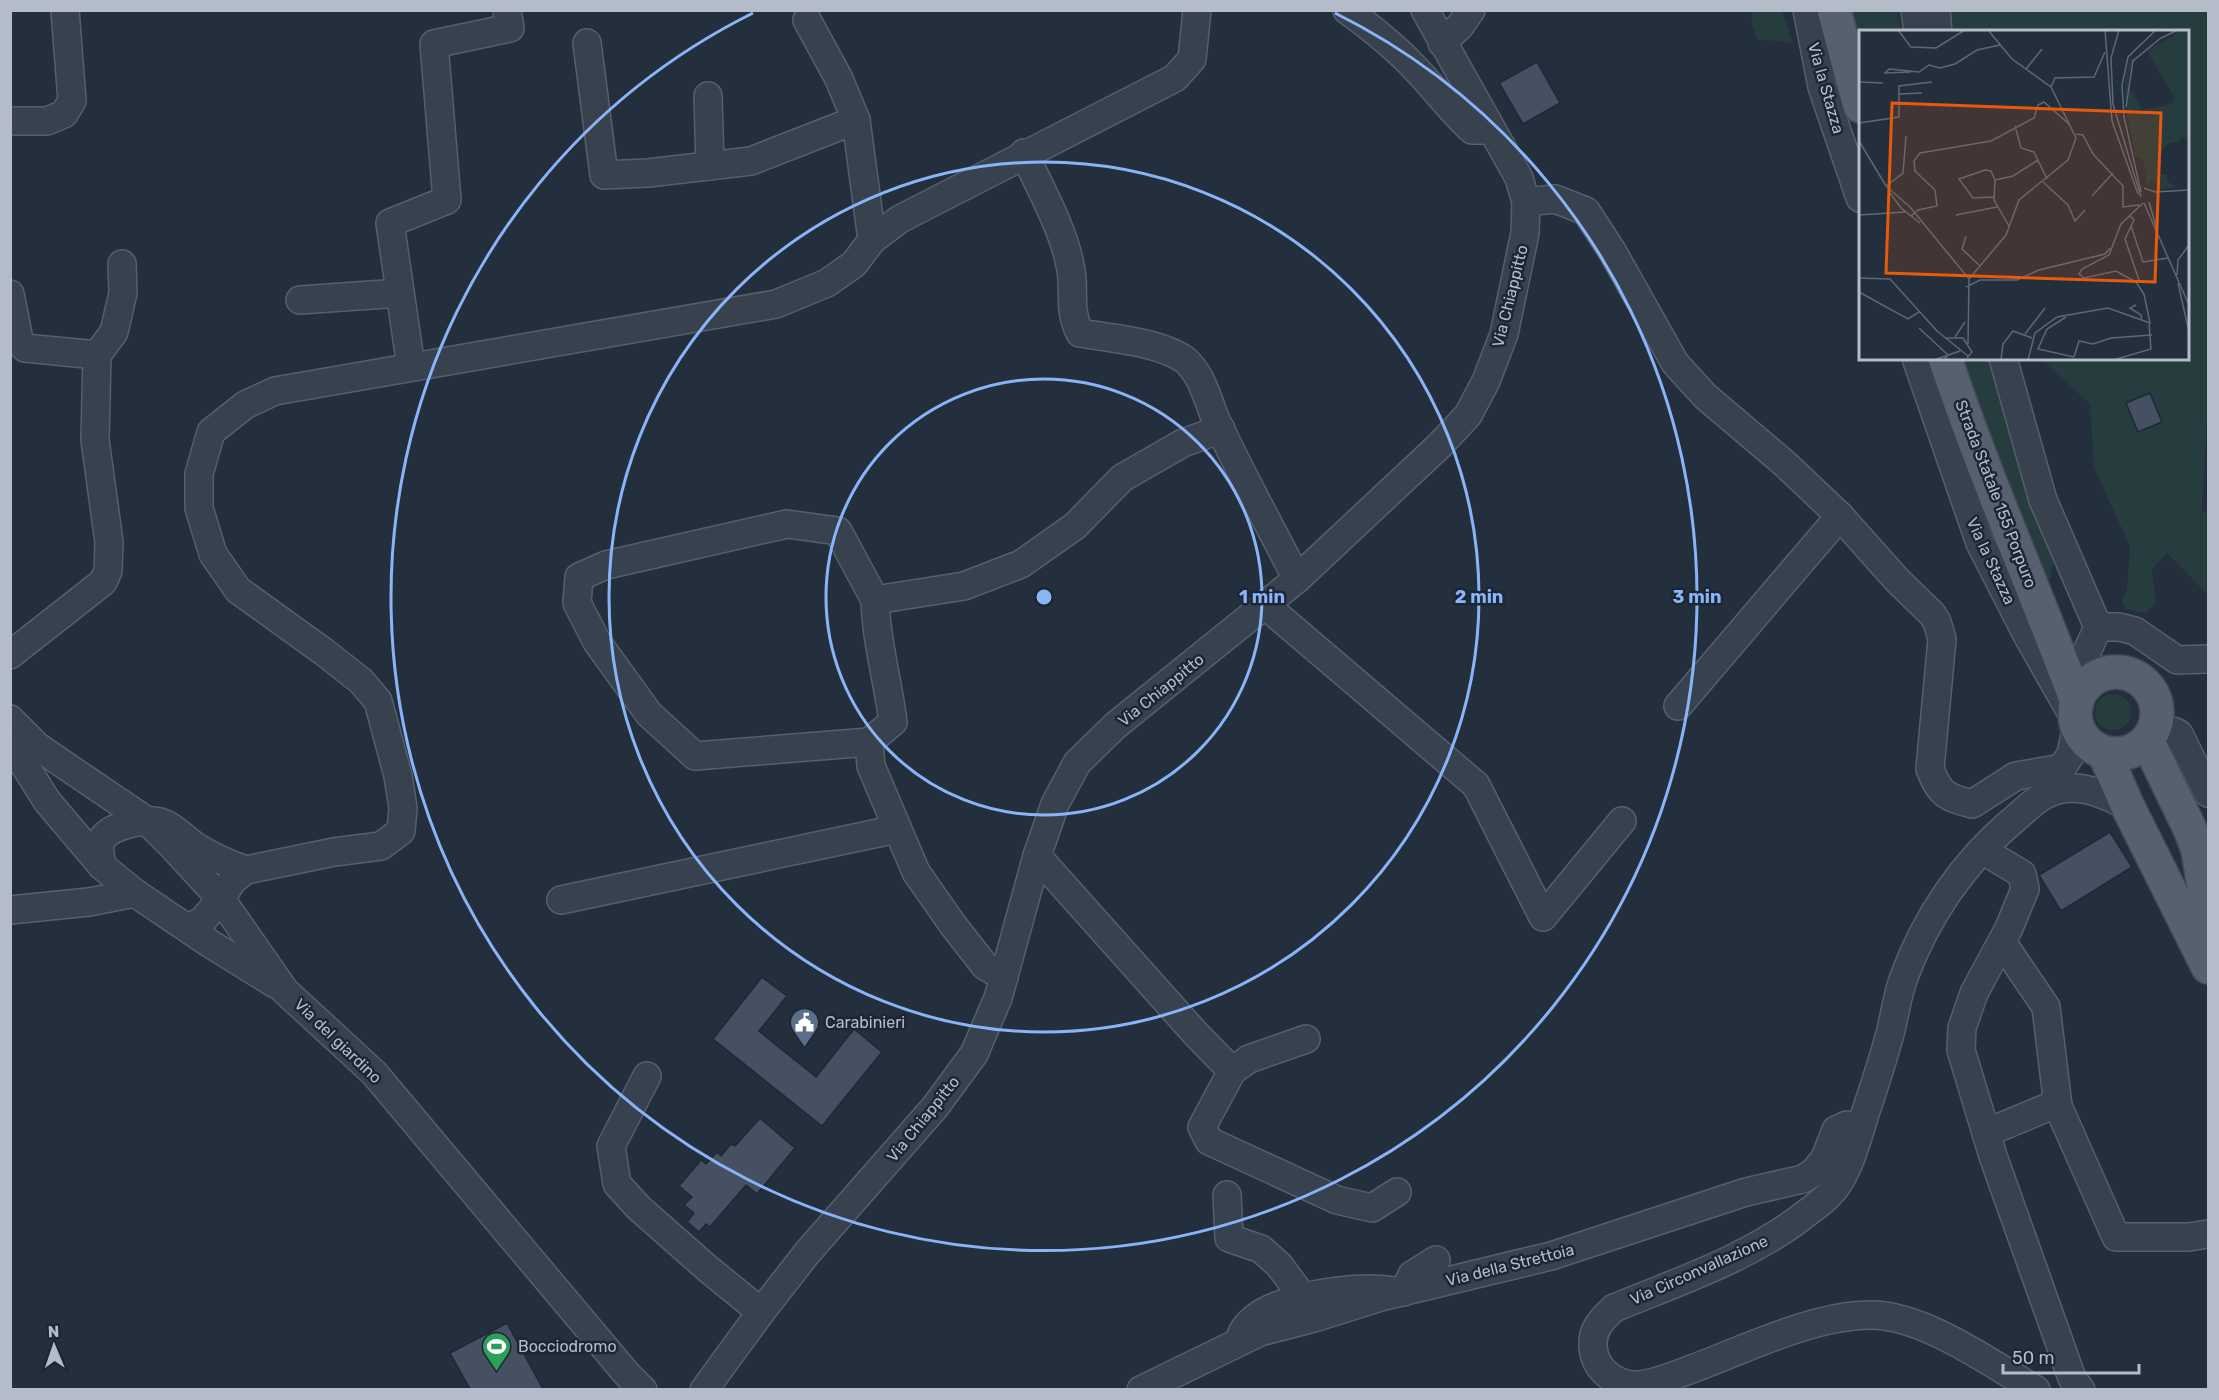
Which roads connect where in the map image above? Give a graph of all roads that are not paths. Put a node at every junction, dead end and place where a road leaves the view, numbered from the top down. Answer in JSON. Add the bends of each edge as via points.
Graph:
{"nodes":[{"id":1,"x":65,"y":10,"type":"edge"},
{"id":2,"x":507,"y":10,"type":"edge"},
{"id":3,"x":1197,"y":10,"type":"edge"},
{"id":4,"x":1347,"y":10,"type":"edge"},
{"id":5,"x":1425,"y":10,"type":"edge"},
{"id":6,"x":1471,"y":10,"type":"edge"},
{"id":7,"x":1807,"y":10,"type":"edge"},
{"id":8,"x":1834,"y":10,"type":"edge"},
{"id":9,"x":1916,"y":10,"type":"edge"},
{"id":10,"x":1936,"y":10,"type":"edge"},
{"id":11,"x":807,"y":20,"type":"dead end"},
{"id":12,"x":1918,"y":30,"type":"edge"},
{"id":13,"x":1938,"y":30,"type":"edge"},
{"id":14,"x":1442,"y":43,"type":"junction"},
{"id":15,"x":586,"y":44,"type":"dead end"},
{"id":16,"x":708,"y":96,"type":"dead end"},
{"id":17,"x":1859,"y":103,"type":"edge"},
{"id":18,"x":856,"y":120,"type":"junction"},
{"id":19,"x":10,"y":121,"type":"edge"},
{"id":20,"x":1491,"y":130,"type":"junction"},
{"id":21,"x":1024,"y":153,"type":"junction"},
{"id":22,"x":710,"y":166,"type":"junction"},
{"id":23,"x":1859,"y":195,"type":"edge"},
{"id":24,"x":1526,"y":202,"type":"junction"},
{"id":25,"x":872,"y":240,"type":"junction"},
{"id":26,"x":122,"y":264,"type":"dead end"},
{"id":27,"x":400,"y":292,"type":"junction"},
{"id":28,"x":10,"y":294,"type":"edge"},
{"id":29,"x":300,"y":300,"type":"dead end"},
{"id":30,"x":97,"y":355,"type":"junction"},
{"id":31,"x":1917,"y":360,"type":"edge"},
{"id":32,"x":1946,"y":360,"type":"edge"},
{"id":33,"x":2004,"y":360,"type":"edge"},
{"id":34,"x":411,"y":367,"type":"junction"},
{"id":35,"x":1221,"y":429,"type":"junction"},
{"id":36,"x":1840,"y":516,"type":"junction"},
{"id":37,"x":1297,"y":579,"type":"junction"},
{"id":38,"x":875,"y":600,"type":"junction"},
{"id":39,"x":1264,"y":605,"type":"junction"},
{"id":40,"x":2098,"y":627,"type":"junction"},
{"id":41,"x":2050,"y":629,"type":"junction"},
{"id":42,"x":10,"y":655,"type":"edge"},
{"id":43,"x":2208,"y":659,"type":"edge"},
{"id":44,"x":2095,"y":668,"type":"junction"},
{"id":45,"x":1678,"y":706,"type":"dead end"},
{"id":46,"x":2077,"y":716,"type":"junction"},
{"id":47,"x":10,"y":719,"type":"edge"},
{"id":48,"x":2160,"y":736,"type":"junction"},
{"id":49,"x":10,"y":742,"type":"edge"},
{"id":50,"x":868,"y":742,"type":"junction"},
{"id":51,"x":2102,"y":752,"type":"junction"},
{"id":52,"x":2055,"y":785,"type":"junction"},
{"id":53,"x":2208,"y":793,"type":"edge"},
{"id":54,"x":2128,"y":807,"type":"junction"},
{"id":55,"x":147,"y":821,"type":"junction"},
{"id":56,"x":1622,"y":822,"type":"dead end"},
{"id":57,"x":897,"y":829,"type":"junction"},
{"id":58,"x":2203,"y":848,"type":"edge"},
{"id":59,"x":1982,"y":850,"type":"junction"},
{"id":60,"x":1037,"y":855,"type":"junction"},
{"id":61,"x":2157,"y":865,"type":"junction"},
{"id":62,"x":102,"y":866,"type":"junction"},
{"id":63,"x":246,"y":870,"type":"junction"},
{"id":64,"x":135,"y":893,"type":"junction"},
{"id":65,"x":221,"y":898,"type":"junction"},
{"id":66,"x":561,"y":900,"type":"dead end"},
{"id":67,"x":10,"y":910,"type":"edge"},
{"id":68,"x":2203,"y":927,"type":"edge"},
{"id":69,"x":188,"y":928,"type":"junction"},
{"id":70,"x":2002,"y":942,"type":"junction"},
{"id":71,"x":2208,"y":967,"type":"edge"},
{"id":72,"x":1004,"y":977,"type":"junction"},
{"id":73,"x":285,"y":991,"type":"junction"},
{"id":74,"x":1306,"y":1038,"type":"dead end"},
{"id":75,"x":1232,"y":1071,"type":"junction"},
{"id":76,"x":647,"y":1076,"type":"dead end"},
{"id":77,"x":2058,"y":1106,"type":"junction"},
{"id":78,"x":1860,"y":1128,"type":"junction"},
{"id":79,"x":1986,"y":1133,"type":"junction"},
{"id":80,"x":1396,"y":1192,"type":"dead end"},
{"id":81,"x":1227,"y":1195,"type":"dead end"},
{"id":82,"x":2208,"y":1234,"type":"edge"},
{"id":83,"x":1436,"y":1260,"type":"dead end"},
{"id":84,"x":1404,"y":1292,"type":"junction"},
{"id":85,"x":1302,"y":1296,"type":"junction"},
{"id":86,"x":761,"y":1312,"type":"junction"},
{"id":87,"x":1238,"y":1341,"type":"junction"},
{"id":88,"x":643,"y":1389,"type":"edge"},
{"id":89,"x":704,"y":1389,"type":"edge"},
{"id":90,"x":1141,"y":1389,"type":"edge"},
{"id":91,"x":2036,"y":1389,"type":"edge"},
{"id":92,"x":2081,"y":1389,"type":"edge"}],
"edges":[{"from":1,"to":19,"type":"street","via":[[72,101],[64,114],[47,121]]},
{"from":2,"to":27,"type":"street","via":[[510,28],[434,44],[447,200],[390,223]]},
{"from":3,"to":21,"type":"street","via":[[1192,59],[1174,78]]},
{"from":4,"to":20,"type":"street","via":[[1412,65],[1472,130]]},
{"from":5,"to":14,"type":"street","name":"Via Chiappitto"},
{"from":6,"to":14,"type":"street"},
{"from":7,"to":23,"type":"street","name":"Via la Stazza","via":[[1822,87]]},
{"from":8,"to":17,"type":"main road"},
{"from":9,"to":12,"type":"street"},
{"from":10,"to":13,"type":"street"},
{"from":11,"to":18,"type":"street"},
{"from":14,"to":20,"type":"street","name":"Via Chiappitto"},
{"from":15,"to":22,"type":"street","via":[[604,175]]},
{"from":16,"to":22,"type":"street"},
{"from":18,"to":22,"type":"street","via":[[752,161]]},
{"from":18,"to":25,"type":"street"},
{"from":20,"to":24,"type":"street","name":"Via Chiappitto","via":[[1519,178]]},
{"from":21,"to":25,"type":"street","via":[[900,219]]},
{"from":21,"to":35,"type":"street","via":[[1064,241],[1071,267],[1073,320],[1080,333],[1131,341],[1186,361],[1202,385]]},
{"from":24,"to":36,"type":"street","via":[[1555,199],[1586,211],[1675,363],[1705,396]]},
{"from":24,"to":37,"type":"street","name":"Via Chiappitto","via":[[1525,233],[1504,334],[1468,415],[1439,447]]},
{"from":25,"to":34,"type":"street","via":[[854,264],[827,283],[776,304]]},
{"from":26,"to":30,"type":"street","via":[[123,292],[114,332]]},
{"from":27,"to":29,"type":"street"},
{"from":27,"to":34,"type":"street"},
{"from":28,"to":30,"type":"street","via":[[19,340],[25,348]]},
{"from":30,"to":42,"type":"street","via":[[95,440],[109,542],[108,571],[103,582]]},
{"from":31,"to":46,"type":"street","name":"Via la Stazza","via":[[1980,543],[2026,633]]},
{"from":32,"to":41,"type":"main road","name":"Strada Statale 155 Porpuro"},
{"from":33,"to":40,"type":"street","via":[[2043,500]]},
{"from":34,"to":63,"type":"street","via":[[275,391],[245,405],[211,432],[199,474],[199,508],[213,554],[238,590],[361,681],[378,701],[403,807],[401,831],[381,846]]},
{"from":35,"to":37,"type":"street"},
{"from":35,"to":38,"type":"street","via":[[1183,443],[1122,478],[1075,526],[1021,564],[964,586]]},
{"from":36,"to":45,"type":"street"},
{"from":36,"to":52,"type":"street","via":[[1937,622],[1942,639],[1930,769],[1937,787],[1951,798],[1972,804],[2016,776]]},
{"from":37,"to":39,"type":"street","name":"Via Chiappitto"},
{"from":38,"to":50,"type":"street","via":[[892,722]]},
{"from":38,"to":50,"type":"street","via":[[838,531],[787,524],[606,565],[579,577],[577,603],[597,642],[649,714],[695,756]]},
{"from":39,"to":56,"type":"street","via":[[1476,785],[1543,917]]},
{"from":39,"to":60,"type":"street","name":"Via Chiappitto","via":[[1116,725],[1077,763],[1055,804]]},
{"from":40,"to":43,"type":"street","via":[[2135,631],[2177,660]]},
{"from":40,"to":44,"type":"street"},
{"from":41,"to":44,"type":"main road"},
{"from":41,"to":46,"type":"main road","name":"Strada Statale 155 Porpuro"},
{"from":44,"to":46,"type":"main road","via":[[2100,676],[2085,686]]},
{"from":44,"to":48,"type":"main road","via":[[2133,676],[2144,683],[2156,705],[2154,729]]},
{"from":46,"to":51,"type":"main road","via":[[2089,744]]},
{"from":46,"to":52,"type":"street","via":[[2075,744]]},
{"from":47,"to":55,"type":"street","name":"Via del giardino","via":[[38,747]]},
{"from":48,"to":51,"type":"main road","via":[[2122,753]]},
{"from":48,"to":53,"type":"street","via":[[2179,734]]},
{"from":48,"to":58,"type":"main road","via":[[2190,829]]},
{"from":49,"to":62,"type":"street","via":[[47,801]]},
{"from":50,"to":57,"type":"street","via":[[871,766]]},
{"from":51,"to":52,"type":"street","name":"Via Circonvallazione"},
{"from":51,"to":54,"type":"main road"},
{"from":52,"to":54,"type":"street","via":[[2093,790]]},
{"from":52,"to":59,"type":"street","name":"Via Circonvallazione"},
{"from":54,"to":61,"type":"main road"},
{"from":55,"to":62,"type":"street","via":[[129,824],[103,838],[99,848]]},
{"from":55,"to":63,"type":"street","via":[[162,822],[217,858]]},
{"from":55,"to":65,"type":"street","name":"Via del giardino"},
{"from":57,"to":66,"type":"street"},
{"from":57,"to":72,"type":"street","via":[[916,872],[953,925],[985,966]]},
{"from":58,"to":61,"type":"main road"},
{"from":58,"to":68,"type":"main road"},
{"from":59,"to":70,"type":"street","via":[[2022,874],[2025,889]]},
{"from":59,"to":78,"type":"street","name":"Via Circonvallazione","via":[[1923,932],[1903,979]]},
{"from":60,"to":72,"type":"street","name":"Via Chiappitto"},
{"from":60,"to":75,"type":"street"},
{"from":61,"to":68,"type":"main road"},
{"from":62,"to":64,"type":"street"},
{"from":63,"to":65,"type":"street","via":[[231,881]]},
{"from":64,"to":67,"type":"street"},
{"from":64,"to":69,"type":"street"},
{"from":65,"to":69,"type":"street","via":[[202,921]]},
{"from":65,"to":73,"type":"street","name":"Via del giardino"},
{"from":68,"to":71,"type":"main road"},
{"from":69,"to":73,"type":"street"},
{"from":70,"to":77,"type":"street","via":[[2046,1007]]},
{"from":70,"to":79,"type":"street","via":[[1974,993],[1962,1028],[1961,1050]]},
{"from":72,"to":86,"type":"street","name":"Via Chiappitto","via":[[974,1054],[935,1107],[807,1253]]},
{"from":73,"to":88,"type":"street","name":"Via del giardino","via":[[374,1073],[541,1274]]},
{"from":74,"to":75,"type":"street","via":[[1249,1059]]},
{"from":75,"to":80,"type":"street","via":[[1202,1127],[1209,1141],[1337,1200],[1372,1208]]},
{"from":76,"to":86,"type":"street","via":[[611,1146],[617,1184],[639,1208]]},
{"from":77,"to":79,"type":"street"},
{"from":77,"to":82,"type":"street","via":[[2116,1237]]},
{"from":78,"to":84,"type":"street","name":"Via della Strettoia","via":[[1847,1125],[1836,1130],[1825,1158],[1803,1179],[1746,1192],[1551,1256]]},
{"from":78,"to":91,"type":"street","name":"Via Circonvallazione","via":[[1835,1188],[1787,1229],[1747,1251],[1614,1308],[1599,1321],[1593,1338],[1594,1355],[1603,1371],[1632,1385],[1655,1381],[1820,1321],[1872,1315],[1896,1317],[1924,1327]]},
{"from":79,"to":92,"type":"street","via":[[2072,1378]]},
{"from":81,"to":85,"type":"street","via":[[1229,1238],[1261,1249],[1279,1265]]},
{"from":83,"to":84,"type":"street","via":[[1412,1275]]},
{"from":84,"to":85,"type":"street","via":[[1371,1289]]},
{"from":84,"to":87,"type":"street","name":"Via della Strettoia"},
{"from":85,"to":87,"type":"street","via":[[1256,1316]]},
{"from":86,"to":89,"type":"street","name":"Via Chiappitto"},
{"from":87,"to":90,"type":"street","name":"Via della Strettoia"}]}
